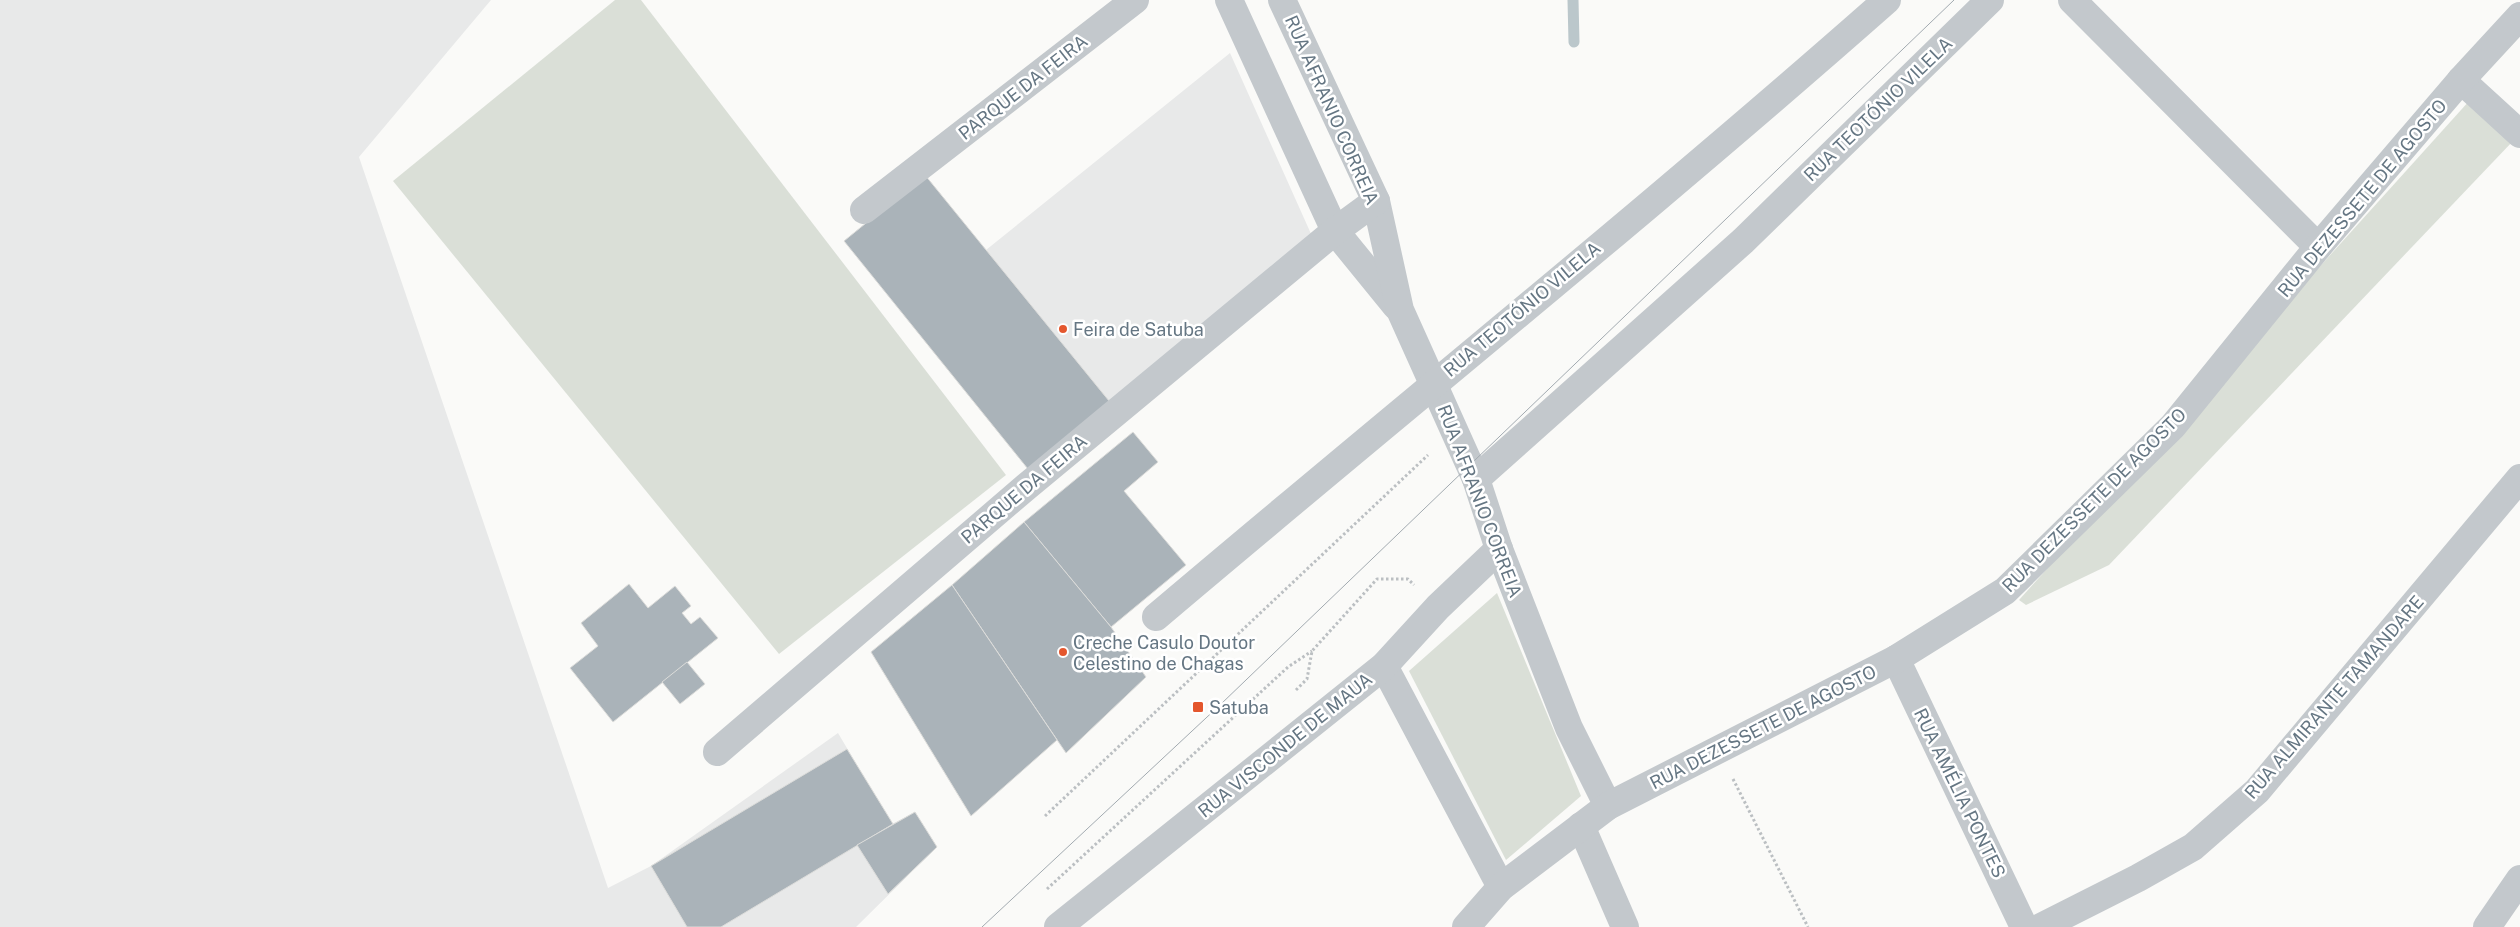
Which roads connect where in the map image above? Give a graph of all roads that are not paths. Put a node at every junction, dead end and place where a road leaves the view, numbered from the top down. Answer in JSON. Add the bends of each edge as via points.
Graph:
{"nodes":[{"id":1,"x":1135,"y":0,"type":"edge"},
{"id":2,"x":1229,"y":0,"type":"edge"},
{"id":3,"x":1282,"y":0,"type":"edge"},
{"id":4,"x":1887,"y":0,"type":"edge"},
{"id":5,"x":1990,"y":0,"type":"edge"},
{"id":6,"x":2072,"y":0,"type":"edge"},
{"id":7,"x":2520,"y":16,"type":"edge"},
{"id":8,"x":2461,"y":80,"type":"junction"},
{"id":9,"x":2520,"y":134,"type":"edge"},
{"id":10,"x":1376,"y":201,"type":"junction"},
{"id":11,"x":864,"y":210,"type":"dead end"},
{"id":12,"x":1335,"y":231,"type":"junction"},
{"id":13,"x":2318,"y":247,"type":"junction"},
{"id":14,"x":1400,"y":310,"type":"junction"},
{"id":15,"x":1434,"y":382,"type":"junction"},
{"id":16,"x":2520,"y":478,"type":"edge"},
{"id":17,"x":1476,"y":480,"type":"junction"},
{"id":18,"x":1499,"y":549,"type":"junction"},
{"id":19,"x":1156,"y":617,"type":"dead end"},
{"id":20,"x":1896,"y":659,"type":"junction"},
{"id":21,"x":1384,"y":666,"type":"junction"},
{"id":22,"x":718,"y":752,"type":"dead end"},
{"id":23,"x":1608,"y":806,"type":"junction"},
{"id":24,"x":1581,"y":826,"type":"junction"},
{"id":25,"x":2520,"y":879,"type":"edge"},
{"id":26,"x":1501,"y":887,"type":"junction"},
{"id":27,"x":1058,"y":927,"type":"edge"},
{"id":28,"x":1466,"y":927,"type":"edge"},
{"id":29,"x":1625,"y":927,"type":"edge"},
{"id":30,"x":2024,"y":927,"type":"edge"},
{"id":31,"x":2041,"y":927,"type":"edge"},
{"id":32,"x":2487,"y":927,"type":"edge"}],
"edges":[{"from":1,"to":11,"type":"street","name":"PARQUE DA FEIRA"},
{"from":2,"to":12,"type":"street"},
{"from":3,"to":10,"type":"street","name":"RUA AFRANIO CORREIA"},
{"from":4,"to":15,"type":"street","name":"RUA TEOTÓNIO VILELA"},
{"from":5,"to":17,"type":"street","name":"RUA TEOTÓNIO VILELA","via":[[1743,241]]},
{"from":6,"to":13,"type":"street"},
{"from":7,"to":8,"type":"street","name":"RUA DEZESSETE DE AGOSTO"},
{"from":8,"to":9,"type":"street"},
{"from":8,"to":13,"type":"street","name":"RUA DEZESSETE DE AGOSTO"},
{"from":10,"to":12,"type":"street","name":"PARQUE DA FEIRA"},
{"from":10,"to":14,"type":"street","name":"RUA AFRANIO CORREIA"},
{"from":12,"to":14,"type":"street"},
{"from":12,"to":22,"type":"street","name":"PARQUE DA FEIRA","via":[[1026,487]]},
{"from":13,"to":20,"type":"street","name":"RUA DEZESSETE DE AGOSTO","via":[[2173,426],[2005,591]]},
{"from":14,"to":15,"type":"street","name":"RUA AFRANIO CORREIA"},
{"from":15,"to":17,"type":"street","name":"RUA AFRANIO CORREIA"},
{"from":15,"to":19,"type":"street","name":"RUA TEOTÓNIO VILELA"},
{"from":16,"to":31,"type":"street","name":"RUA ALMIRANTE TAMANDARE","via":[[2257,790],[2193,847]]},
{"from":17,"to":18,"type":"street","name":"RUA AFRANIO CORREIA"},
{"from":18,"to":21,"type":"street","name":"RUA VISCONDE DE MAUA","via":[[1438,607]]},
{"from":18,"to":23,"type":"street","name":"RUA AFRANIO CORREIA","via":[[1569,728]]},
{"from":20,"to":23,"type":"street","name":"RUA DEZESSETE DE AGOSTO"},
{"from":20,"to":30,"type":"street","name":"RUA AMÉLIA PONTES"},
{"from":21,"to":26,"type":"street"},
{"from":21,"to":27,"type":"street","name":"RUA VISCONDE DE MAUA"},
{"from":23,"to":24,"type":"street","name":"RUA DEZESSETE DE AGOSTO"},
{"from":24,"to":26,"type":"street","name":"RUA DEZESSETE DE AGOSTO"},
{"from":24,"to":29,"type":"street"},
{"from":25,"to":32,"type":"street"},
{"from":26,"to":28,"type":"street","name":"RUA DEZESSETE DE AGOSTO"}]}
